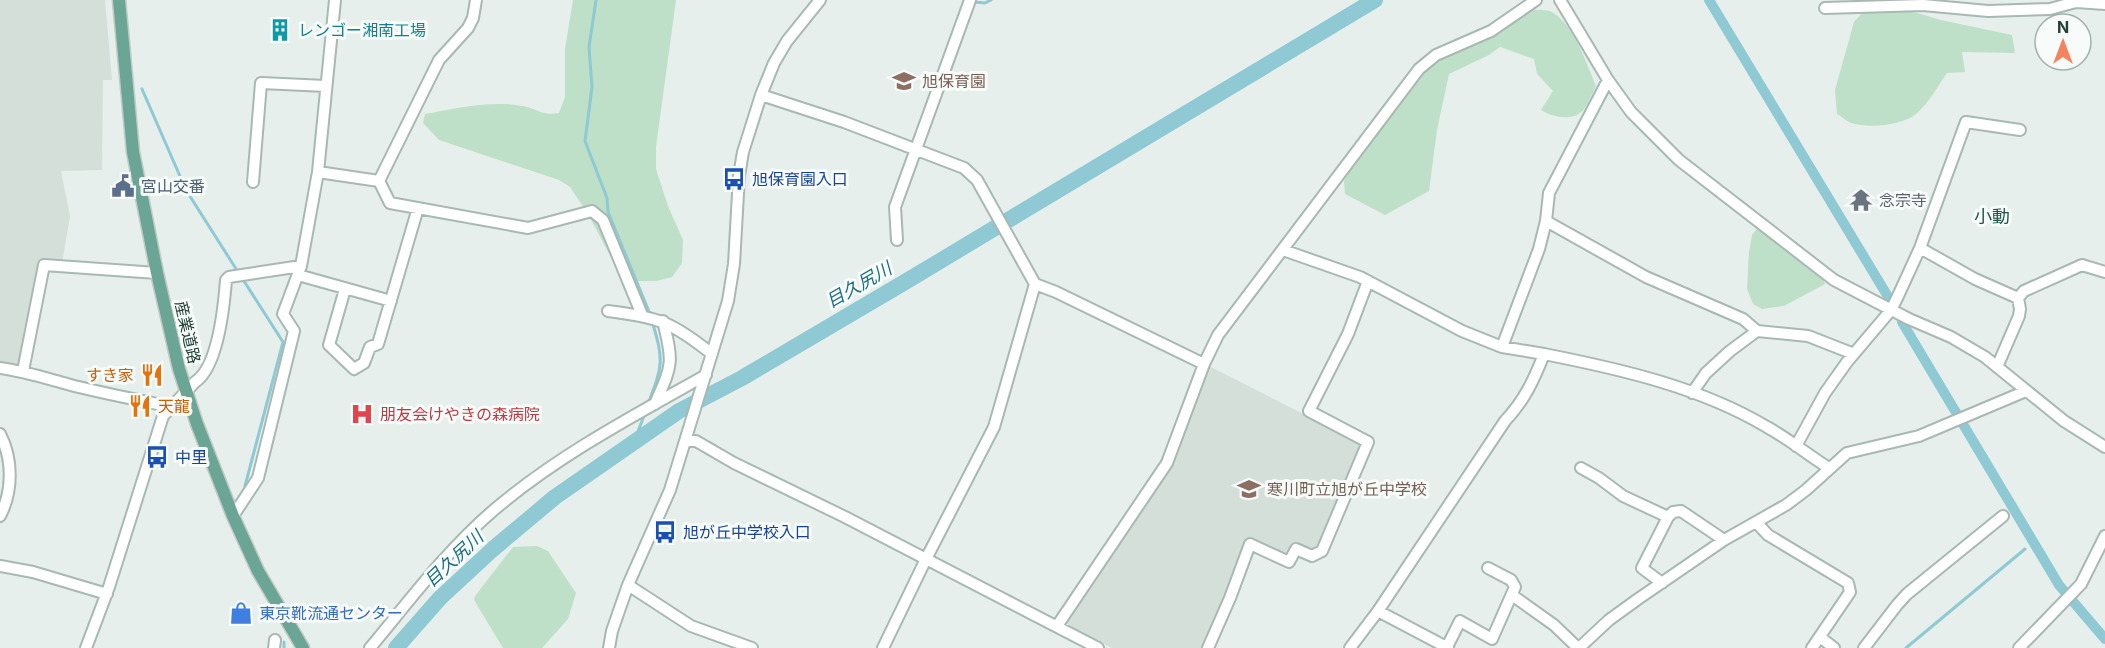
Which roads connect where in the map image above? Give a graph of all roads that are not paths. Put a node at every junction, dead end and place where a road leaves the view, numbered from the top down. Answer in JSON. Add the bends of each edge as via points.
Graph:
{"nodes":[{"id":1,"x":119,"y":0,"type":"edge"},
{"id":2,"x":335,"y":0,"type":"edge"},
{"id":3,"x":476,"y":0,"type":"edge"},
{"id":4,"x":820,"y":0,"type":"edge"},
{"id":5,"x":969,"y":0,"type":"edge"},
{"id":6,"x":1536,"y":0,"type":"edge"},
{"id":7,"x":1560,"y":0,"type":"edge"},
{"id":8,"x":2105,"y":4,"type":"edge"},
{"id":9,"x":1825,"y":8,"type":"dead end"},
{"id":10,"x":1608,"y":80,"type":"junction"},
{"id":11,"x":326,"y":86,"type":"junction"},
{"id":12,"x":761,"y":94,"type":"junction"},
{"id":13,"x":2020,"y":130,"type":"dead end"},
{"id":14,"x":915,"y":148,"type":"junction"},
{"id":15,"x":318,"y":172,"type":"junction"},
{"id":16,"x":379,"y":181,"type":"junction"},
{"id":17,"x":253,"y":182,"type":"dead end"},
{"id":18,"x":418,"y":208,"type":"junction"},
{"id":19,"x":1546,"y":221,"type":"junction"},
{"id":20,"x":897,"y":240,"type":"dead end"},
{"id":21,"x":1920,"y":248,"type":"junction"},
{"id":22,"x":1283,"y":249,"type":"junction"},
{"id":23,"x":300,"y":270,"type":"junction"},
{"id":24,"x":2105,"y":272,"type":"edge"},
{"id":25,"x":157,"y":273,"type":"junction"},
{"id":26,"x":1368,"y":281,"type":"junction"},
{"id":27,"x":1035,"y":284,"type":"junction"},
{"id":28,"x":345,"y":289,"type":"junction"},
{"id":29,"x":2018,"y":298,"type":"junction"},
{"id":30,"x":391,"y":301,"type":"junction"},
{"id":31,"x":1891,"y":310,"type":"junction"},
{"id":32,"x":608,"y":311,"type":"dead end"},
{"id":33,"x":642,"y":315,"type":"junction"},
{"id":34,"x":663,"y":321,"type":"junction"},
{"id":35,"x":1757,"y":332,"type":"junction"},
{"id":36,"x":1502,"y":347,"type":"junction"},
{"id":37,"x":712,"y":354,"type":"junction"},
{"id":38,"x":1544,"y":354,"type":"junction"},
{"id":39,"x":1854,"y":354,"type":"junction"},
{"id":40,"x":1204,"y":364,"type":"junction"},
{"id":41,"x":1997,"y":367,"type":"junction"},
{"id":42,"x":0,"y":368,"type":"edge"},
{"id":43,"x":23,"y":371,"type":"junction"},
{"id":44,"x":706,"y":377,"type":"junction"},
{"id":45,"x":186,"y":391,"type":"junction"},
{"id":46,"x":2026,"y":391,"type":"junction"},
{"id":47,"x":1692,"y":393,"type":"junction"},
{"id":48,"x":654,"y":404,"type":"junction"},
{"id":49,"x":167,"y":410,"type":"junction"},
{"id":50,"x":0,"y":434,"type":"edge"},
{"id":51,"x":688,"y":436,"type":"junction"},
{"id":52,"x":1796,"y":446,"type":"junction"},
{"id":53,"x":2105,"y":447,"type":"edge"},
{"id":54,"x":1581,"y":468,"type":"dead end"},
{"id":55,"x":1829,"y":468,"type":"junction"},
{"id":56,"x":0,"y":516,"type":"edge"},
{"id":57,"x":232,"y":516,"type":"junction"},
{"id":58,"x":2002,"y":516,"type":"dead end"},
{"id":59,"x":1668,"y":517,"type":"junction"},
{"id":60,"x":1756,"y":522,"type":"junction"},
{"id":61,"x":2105,"y":536,"type":"edge"},
{"id":62,"x":1724,"y":540,"type":"junction"},
{"id":63,"x":926,"y":559,"type":"junction"},
{"id":64,"x":0,"y":566,"type":"edge"},
{"id":65,"x":1488,"y":568,"type":"dead end"},
{"id":66,"x":1662,"y":583,"type":"junction"},
{"id":67,"x":628,"y":585,"type":"junction"},
{"id":68,"x":107,"y":594,"type":"junction"},
{"id":69,"x":1512,"y":595,"type":"junction"},
{"id":70,"x":1378,"y":611,"type":"junction"},
{"id":71,"x":1057,"y":626,"type":"junction"},
{"id":72,"x":1820,"y":637,"type":"junction"},
{"id":73,"x":86,"y":648,"type":"edge"},
{"id":74,"x":303,"y":648,"type":"edge"},
{"id":75,"x":370,"y":648,"type":"edge"},
{"id":76,"x":609,"y":648,"type":"edge"},
{"id":77,"x":752,"y":648,"type":"edge"},
{"id":78,"x":883,"y":648,"type":"edge"},
{"id":79,"x":1098,"y":648,"type":"edge"},
{"id":80,"x":1208,"y":648,"type":"edge"},
{"id":81,"x":1350,"y":648,"type":"edge"},
{"id":82,"x":1447,"y":648,"type":"edge"},
{"id":83,"x":1579,"y":648,"type":"edge"},
{"id":84,"x":1812,"y":648,"type":"edge"},
{"id":85,"x":1834,"y":648,"type":"edge"},
{"id":86,"x":1864,"y":648,"type":"edge"},
{"id":87,"x":2019,"y":648,"type":"edge"}],
"edges":[{"from":1,"to":25,"type":"main road","name":"産業道路","via":[[133,152]]},
{"from":2,"to":11,"type":"street"},
{"from":3,"to":16,"type":"street","via":[[468,28],[439,60]]},
{"from":4,"to":12,"type":"street","via":[[787,41]]},
{"from":5,"to":14,"type":"street"},
{"from":6,"to":22,"type":"street","via":[[1491,31],[1436,55],[1419,69]]},
{"from":7,"to":10,"type":"street"},
{"from":8,"to":9,"type":"street","via":[[2076,2],[2049,9],[1988,11],[1923,5]]},
{"from":10,"to":19,"type":"street","via":[[1549,193]]},
{"from":10,"to":31,"type":"street","via":[[1631,112],[1679,160],[1834,280]]},
{"from":11,"to":15,"type":"street"},
{"from":11,"to":17,"type":"street","via":[[261,83]]},
{"from":12,"to":14,"type":"street"},
{"from":12,"to":37,"type":"street","via":[[740,168],[734,264]]},
{"from":13,"to":21,"type":"street","via":[[1966,122]]},
{"from":14,"to":20,"type":"street","via":[[895,207]]},
{"from":14,"to":27,"type":"street","via":[[964,168],[977,180]]},
{"from":15,"to":16,"type":"street"},
{"from":15,"to":23,"type":"street"},
{"from":16,"to":18,"type":"street","via":[[390,203]]},
{"from":18,"to":30,"type":"street"},
{"from":18,"to":33,"type":"street","via":[[528,228],[592,211],[603,219]]},
{"from":19,"to":35,"type":"street","via":[[1646,277],[1743,319]]},
{"from":19,"to":36,"type":"street"},
{"from":21,"to":29,"type":"street"},
{"from":21,"to":31,"type":"street"},
{"from":22,"to":26,"type":"street"},
{"from":22,"to":40,"type":"street","via":[[1218,335]]},
{"from":23,"to":28,"type":"street"},
{"from":23,"to":45,"type":"street","via":[[226,280],[211,362],[202,378]]},
{"from":23,"to":57,"type":"street","via":[[284,314],[294,331],[258,478]]},
{"from":24,"to":29,"type":"street","via":[[2082,265],[2024,291]]},
{"from":25,"to":43,"type":"street","via":[[44,265]]},
{"from":25,"to":45,"type":"main road","name":"産業道路"},
{"from":26,"to":36,"type":"street","via":[[1462,332]]},
{"from":26,"to":80,"type":"street","via":[[1348,334],[1309,411],[1368,442],[1322,551],[1312,556],[1296,549],[1289,562],[1250,544]]},
{"from":27,"to":40,"type":"street"},
{"from":27,"to":63,"type":"street","via":[[994,427]]},
{"from":28,"to":30,"type":"street"},
{"from":28,"to":30,"type":"street","via":[[329,345],[354,369],[364,363],[370,347],[378,344]]},
{"from":29,"to":41,"type":"street","via":[[2019,316]]},
{"from":31,"to":39,"type":"street"},
{"from":31,"to":41,"type":"street","via":[[1951,337]]},
{"from":32,"to":33,"type":"street"},
{"from":33,"to":34,"type":"street"},
{"from":34,"to":37,"type":"street"},
{"from":34,"to":48,"type":"street","via":[[670,363]]},
{"from":35,"to":39,"type":"street","via":[[1808,336]]},
{"from":35,"to":47,"type":"street","via":[[1706,373]]},
{"from":36,"to":38,"type":"street"},
{"from":37,"to":44,"type":"street"},
{"from":38,"to":47,"type":"street","via":[[1630,373]]},
{"from":38,"to":70,"type":"street","via":[[1518,407]]},
{"from":39,"to":52,"type":"street","via":[[1825,393]]},
{"from":40,"to":71,"type":"street","via":[[1167,463]]},
{"from":41,"to":46,"type":"street"},
{"from":42,"to":43,"type":"street"},
{"from":43,"to":49,"type":"street","via":[[158,404]]},
{"from":44,"to":48,"type":"street"},
{"from":44,"to":51,"type":"street"},
{"from":45,"to":49,"type":"street"},
{"from":45,"to":57,"type":"main road","name":"産業道路"},
{"from":46,"to":53,"type":"street"},
{"from":46,"to":55,"type":"street","via":[[1919,436],[1847,453]]},
{"from":47,"to":52,"type":"street","via":[[1737,411]]},
{"from":48,"to":75,"type":"street","via":[[550,467],[495,510],[456,546]]},
{"from":49,"to":68,"type":"street"},
{"from":50,"to":56,"type":"street","via":[[9,463],[10,485]]},
{"from":51,"to":63,"type":"street"},
{"from":51,"to":67,"type":"street","via":[[670,490]]},
{"from":52,"to":55,"type":"street"},
{"from":54,"to":59,"type":"street","via":[[1623,496]]},
{"from":55,"to":60,"type":"street","via":[[1806,490]]},
{"from":57,"to":74,"type":"main road","name":"産業道路","via":[[258,571]]},
{"from":58,"to":86,"type":"street","via":[[1907,594]]},
{"from":59,"to":62,"type":"street","via":[[1681,512]]},
{"from":59,"to":66,"type":"street","via":[[1642,568]]},
{"from":60,"to":62,"type":"street"},
{"from":60,"to":72,"type":"street","via":[[1768,535],[1848,583],[1850,592]]},
{"from":61,"to":87,"type":"street","via":[[2081,584]]},
{"from":62,"to":66,"type":"street"},
{"from":63,"to":71,"type":"street"},
{"from":63,"to":78,"type":"street"},
{"from":64,"to":68,"type":"street"},
{"from":65,"to":69,"type":"street","via":[[1511,580],[1515,587]]},
{"from":66,"to":83,"type":"street","via":[[1609,620]]},
{"from":67,"to":76,"type":"street"},
{"from":67,"to":77,"type":"street","via":[[691,626]]},
{"from":68,"to":73,"type":"street"},
{"from":69,"to":82,"type":"street","via":[[1492,639],[1460,621]]},
{"from":69,"to":83,"type":"street"},
{"from":70,"to":81,"type":"street"},
{"from":70,"to":82,"type":"street"},
{"from":71,"to":79,"type":"street"},
{"from":72,"to":84,"type":"street"},
{"from":72,"to":85,"type":"street"}]}
